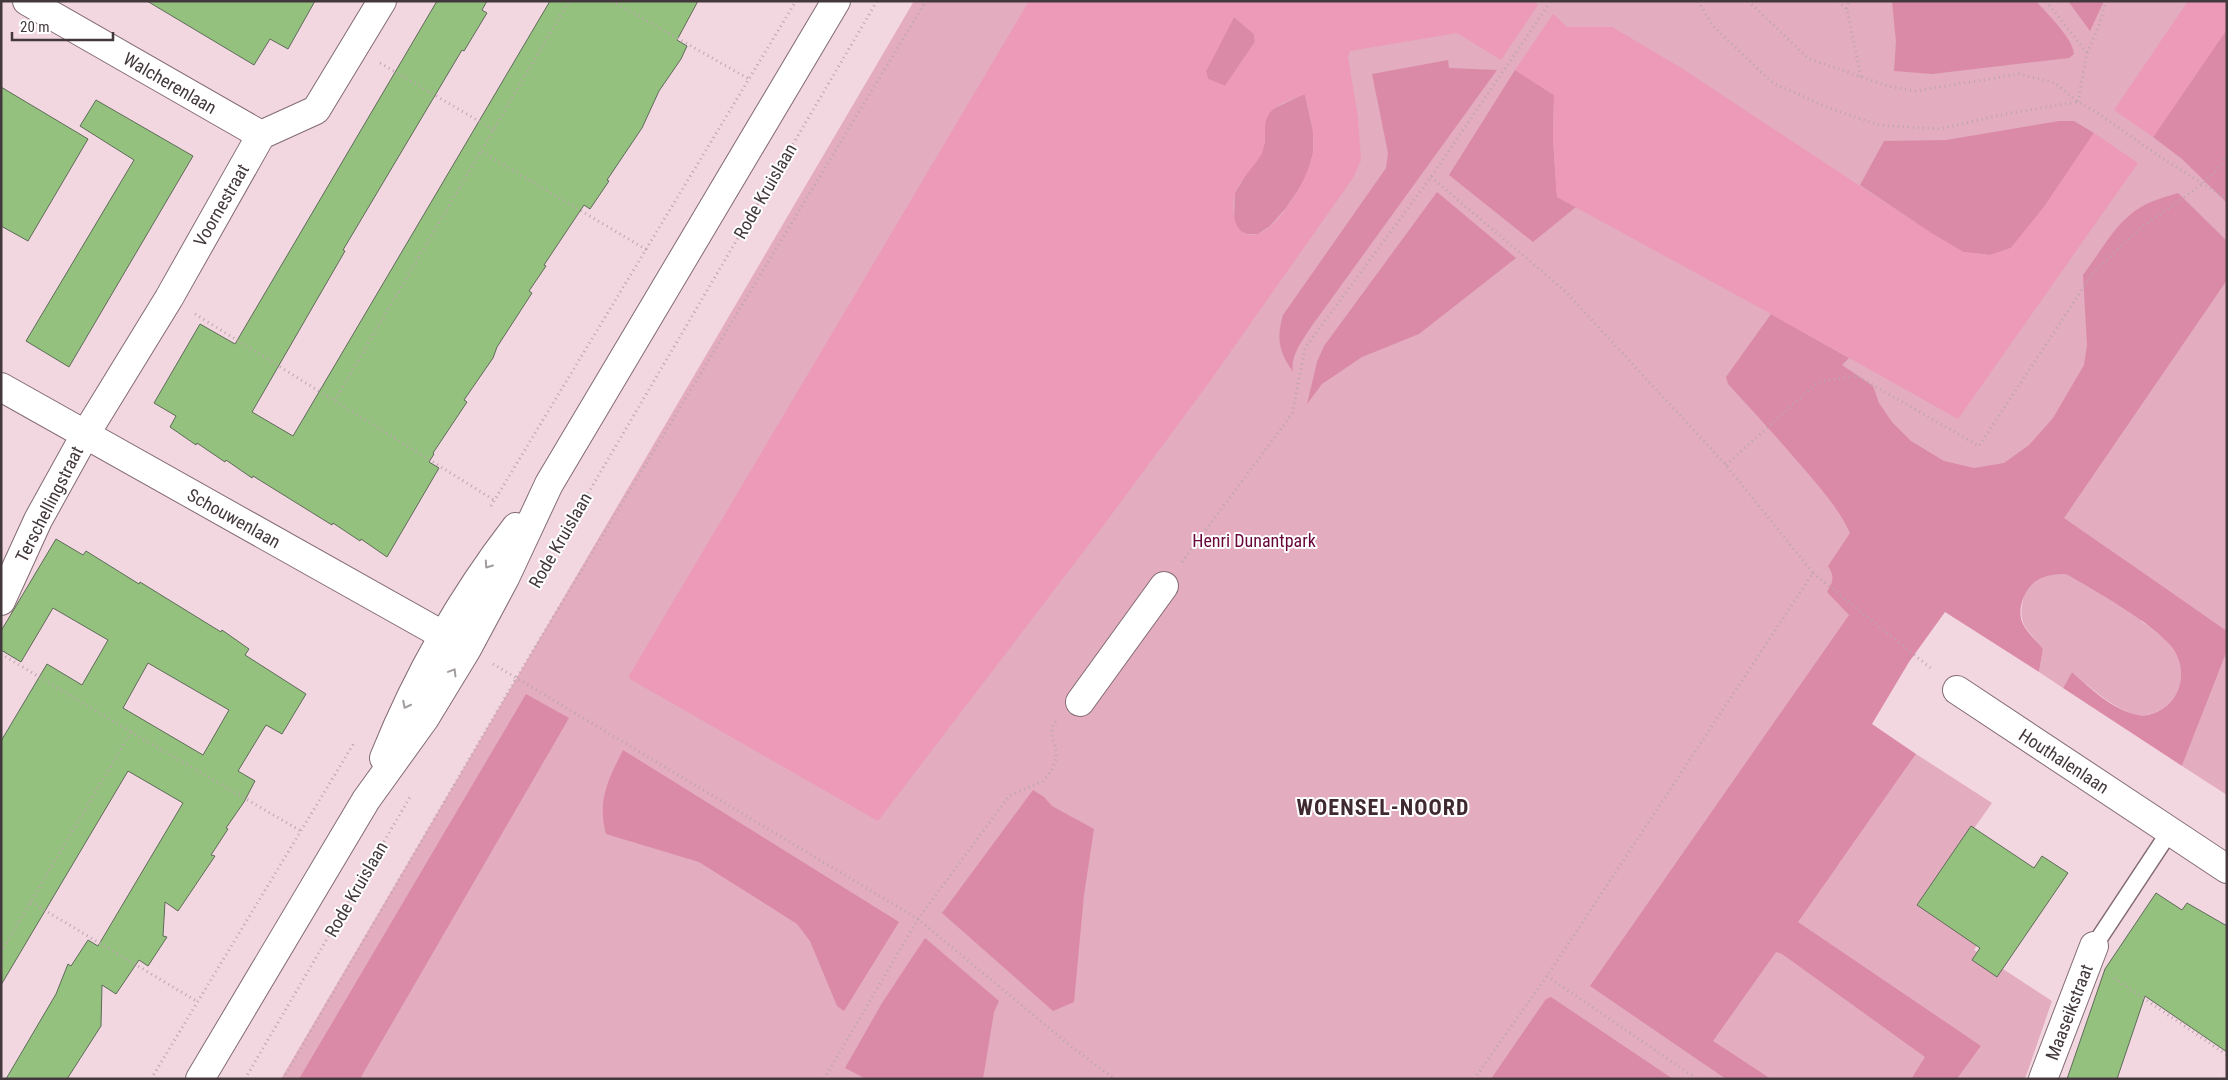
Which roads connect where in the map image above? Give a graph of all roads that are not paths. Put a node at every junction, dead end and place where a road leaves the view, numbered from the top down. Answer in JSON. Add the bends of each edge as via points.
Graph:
{"nodes":[{"id":1,"x":27,"y":1,"type":"edge"},
{"id":2,"x":382,"y":1,"type":"edge"},
{"id":3,"x":836,"y":1,"type":"edge"},
{"id":4,"x":261,"y":135,"type":"junction"},
{"id":5,"x":1,"y":387,"type":"edge"},
{"id":6,"x":85,"y":436,"type":"junction"},
{"id":7,"x":1164,"y":586,"type":"road end"},
{"id":8,"x":1,"y":601,"type":"edge"},
{"id":9,"x":456,"y":642,"type":"junction"},
{"id":10,"x":1957,"y":690,"type":"road end"},
{"id":11,"x":1080,"y":702,"type":"road end"},
{"id":12,"x":2170,"y":831,"type":"junction"},
{"id":13,"x":2227,"y":869,"type":"edge"},
{"id":14,"x":2092,"y":953,"type":"joint"},
{"id":15,"x":200,"y":1079,"type":"edge"},
{"id":16,"x":2044,"y":1079,"type":"edge"}],
"edges":[{"from":1,"to":4,"type":"street","name":"Walcherenlaan"},
{"from":2,"to":4,"type":"street","via":[[316,110]]},
{"from":3,"to":9,"type":"street","name":"Rode Kruislaan","via":[[549,484],[505,578]]},
{"from":4,"to":6,"type":"street","name":"Voornestraat","via":[[169,298]]},
{"from":5,"to":6,"type":"street","name":"Schouwenlaan"},
{"from":6,"to":8,"type":"street","name":"Terschellingstraat","via":[[38,520]]},
{"from":6,"to":9,"type":"street","name":"Schouwenlaan"},
{"from":7,"to":11,"type":"street"},
{"from":9,"to":15,"type":"street","name":"Rode Kruislaan","via":[[425,718],[366,800]]},
{"from":10,"to":12,"type":"street","name":"Houthalenlaan"},
{"from":12,"to":13,"type":"street","name":"Houthalenlaan"},
{"from":12,"to":14,"type":"lane"},
{"from":14,"to":16,"type":"street","name":"Maaseikstraat"}]}
